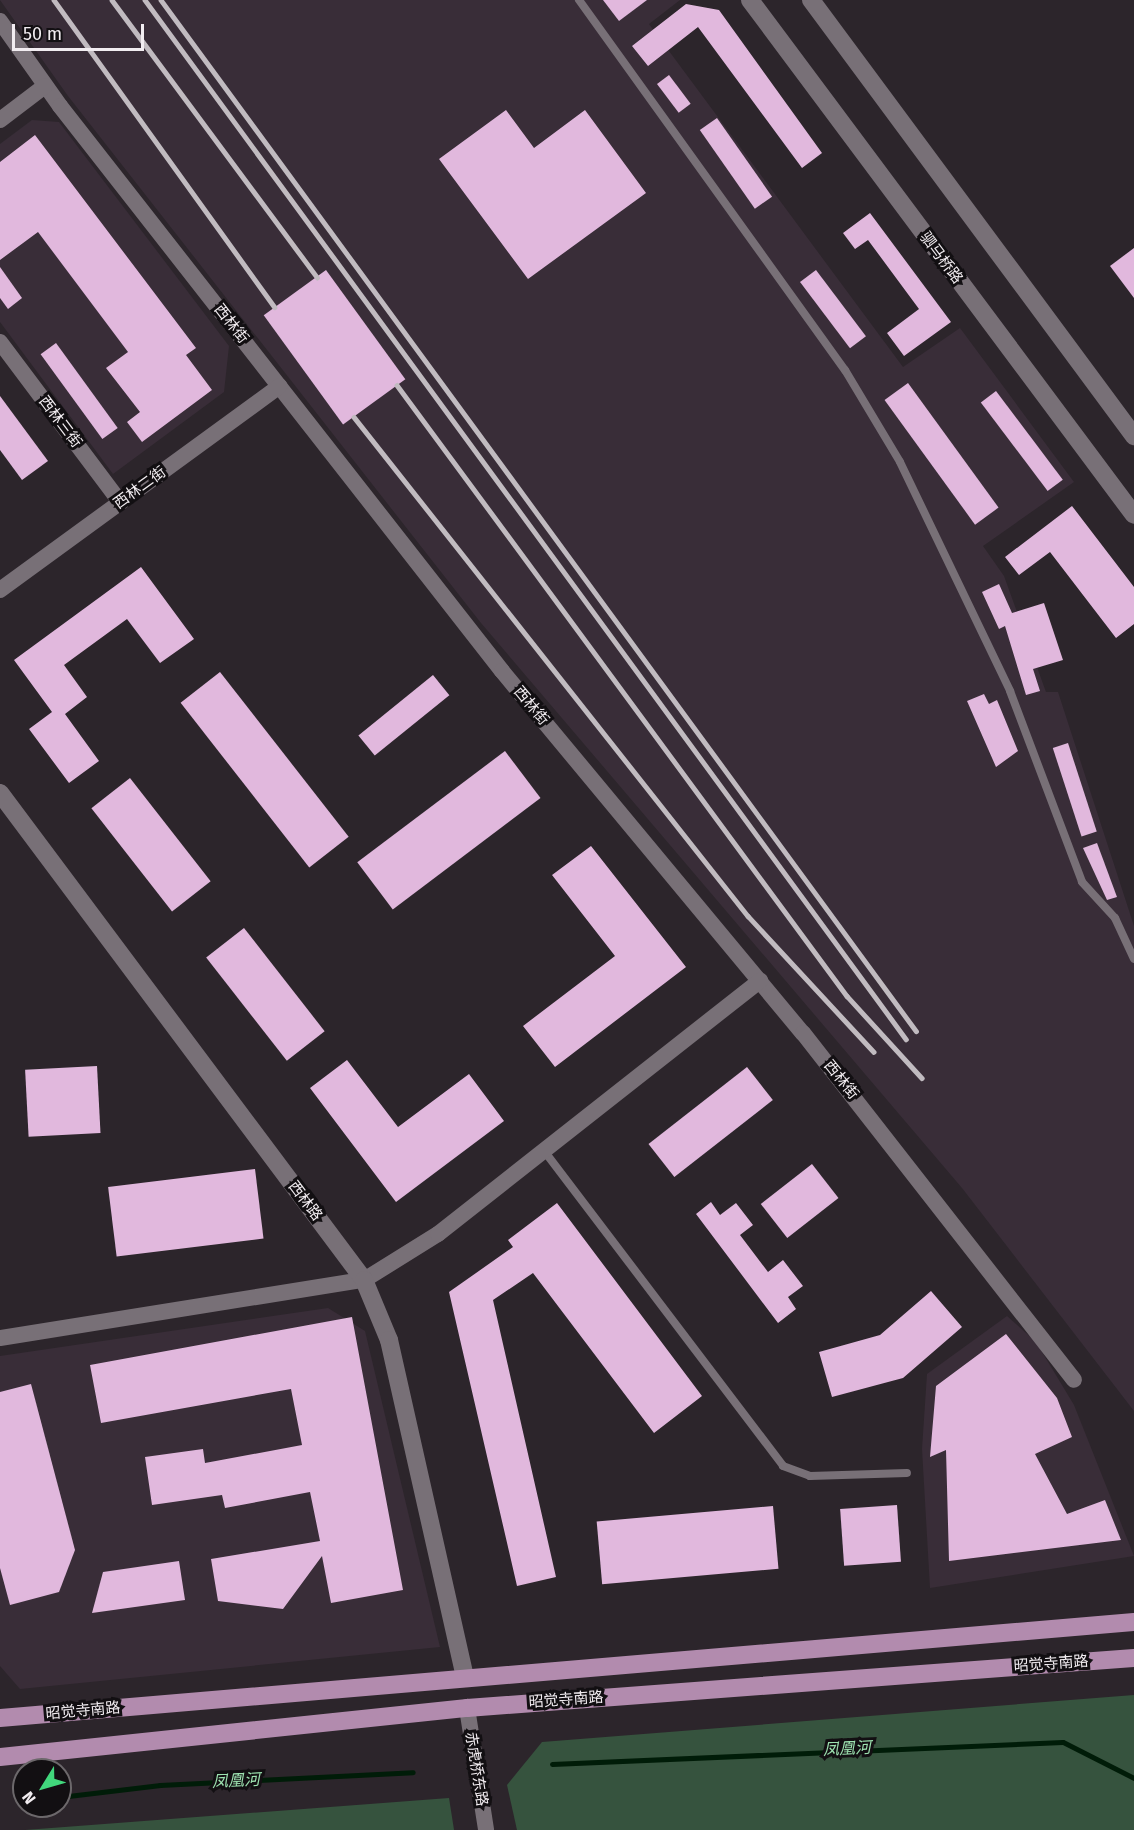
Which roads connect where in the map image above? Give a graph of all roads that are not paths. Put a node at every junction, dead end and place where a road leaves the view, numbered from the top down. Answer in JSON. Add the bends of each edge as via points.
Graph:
{"nodes":[{"id":1,"x":579,"y":0,"type":"edge"},
{"id":2,"x":811,"y":0,"type":"edge"},
{"id":3,"x":753,"y":1,"type":"edge"},
{"id":4,"x":0,"y":21,"type":"edge"},
{"id":5,"x":45,"y":86,"type":"junction"},
{"id":6,"x":0,"y":120,"type":"edge"},
{"id":7,"x":0,"y":342,"type":"edge"},
{"id":8,"x":280,"y":386,"type":"junction"},
{"id":9,"x":1134,"y":436,"type":"edge"},
{"id":10,"x":120,"y":502,"type":"junction"},
{"id":11,"x":1134,"y":515,"type":"edge"},
{"id":12,"x":0,"y":590,"type":"edge"},
{"id":13,"x":0,"y":793,"type":"edge"},
{"id":14,"x":1134,"y":959,"type":"edge"},
{"id":15,"x":760,"y":981,"type":"junction"},
{"id":16,"x":545,"y":1152,"type":"junction"},
{"id":17,"x":363,"y":1280,"type":"junction"},
{"id":18,"x":0,"y":1338,"type":"edge"},
{"id":19,"x":1074,"y":1380,"type":"dead end"},
{"id":20,"x":908,"y":1473,"type":"dead end"},
{"id":21,"x":1134,"y":1622,"type":"edge"},
{"id":22,"x":1134,"y":1658,"type":"edge"},
{"id":23,"x":465,"y":1677,"type":"junction"},
{"id":24,"x":466,"y":1708,"type":"junction"},
{"id":25,"x":0,"y":1718,"type":"edge"},
{"id":26,"x":0,"y":1757,"type":"edge"},
{"id":27,"x":486,"y":1830,"type":"edge"}],
"edges":[{"from":1,"to":14,"type":"lane","via":[[844,370],[900,462],[1010,691],[1082,882],[1115,918]]},
{"from":2,"to":9,"type":"main road"},
{"from":3,"to":11,"type":"main road","name":"驷马桥路"},
{"from":4,"to":5,"type":"street","name":"西林街"},
{"from":5,"to":6,"type":"street"},
{"from":5,"to":8,"type":"street","name":"西林街"},
{"from":7,"to":10,"type":"street","name":"西林三街"},
{"from":8,"to":10,"type":"street","name":"西林二街"},
{"from":8,"to":15,"type":"street","name":"西林街","via":[[502,671]]},
{"from":10,"to":12,"type":"street","name":"西林二街"},
{"from":13,"to":17,"type":"main road","name":"西林路"},
{"from":15,"to":16,"type":"street"},
{"from":15,"to":19,"type":"street","name":"西林街"},
{"from":16,"to":17,"type":"street","via":[[438,1233]]},
{"from":16,"to":20,"type":"lane","via":[[783,1466],[810,1476]]},
{"from":17,"to":18,"type":"street"},
{"from":17,"to":23,"type":"main road","name":"西林路","via":[[389,1340]]},
{"from":21,"to":23,"type":"main road","name":"昭觉寺南路"},
{"from":22,"to":24,"type":"main road","name":"昭觉寺南路"},
{"from":23,"to":25,"type":"main road","name":"昭觉寺南路"},
{"from":24,"to":26,"type":"main road","name":"昭觉寺南路"},
{"from":24,"to":27,"type":"street","name":"赤虎桥东路"}]}
